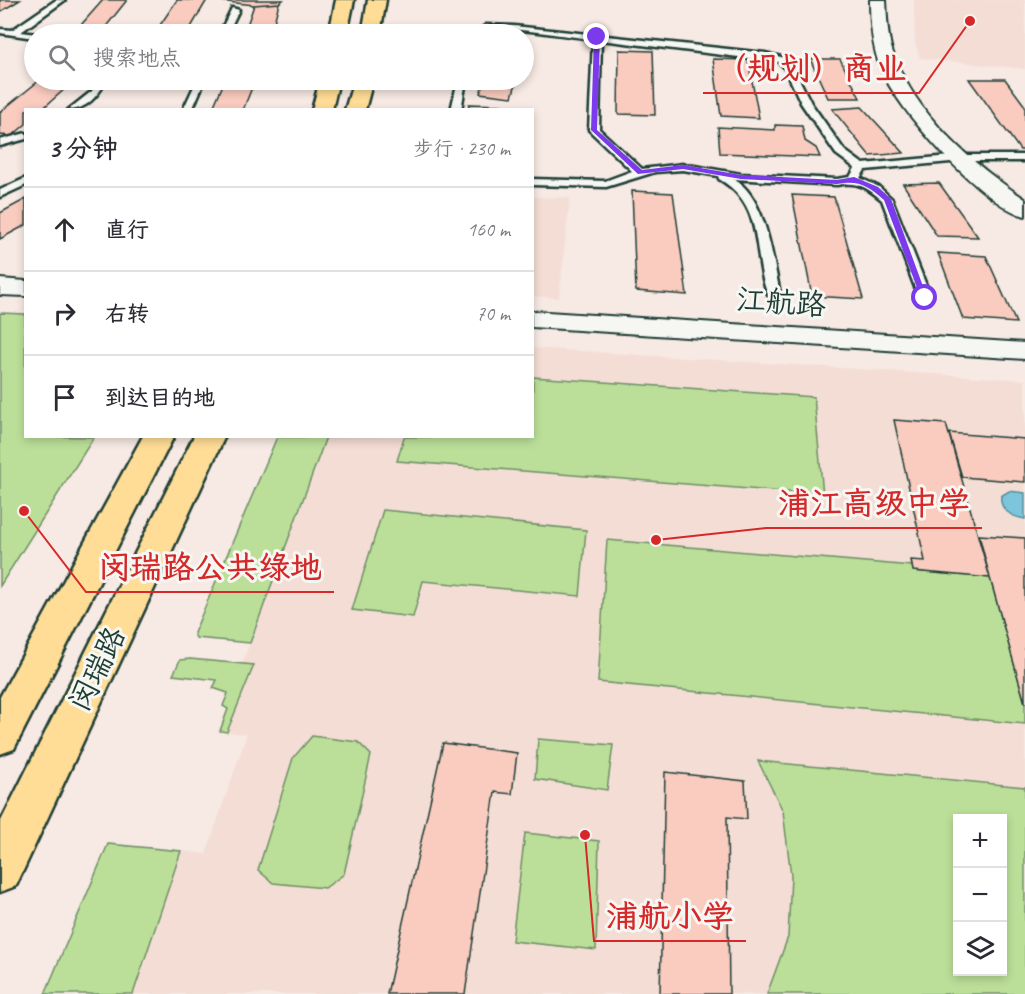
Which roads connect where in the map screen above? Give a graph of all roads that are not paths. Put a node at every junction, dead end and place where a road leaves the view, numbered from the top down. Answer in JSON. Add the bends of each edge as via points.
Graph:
{"nodes":[{"id":1,"x":61,"y":0,"type":"edge"},
{"id":2,"x":345,"y":0,"type":"edge"},
{"id":3,"x":376,"y":0,"type":"edge"},
{"id":4,"x":878,"y":0,"type":"edge"},
{"id":5,"x":235,"y":9,"type":"dead end"},
{"id":6,"x":26,"y":24,"type":"edge"},
{"id":7,"x":228,"y":24,"type":"edge"},
{"id":8,"x":340,"y":24,"type":"edge"},
{"id":9,"x":372,"y":24,"type":"edge"},
{"id":10,"x":24,"y":25,"type":"edge"},
{"id":11,"x":0,"y":31,"type":"edge"},
{"id":12,"x":534,"y":31,"type":"edge"},
{"id":13,"x":13,"y":33,"type":"junction"},
{"id":14,"x":24,"y":35,"type":"edge"},
{"id":15,"x":597,"y":37,"type":"junction"},
{"id":16,"x":97,"y":90,"type":"edge"},
{"id":17,"x":196,"y":90,"type":"edge"},
{"id":18,"x":327,"y":90,"type":"edge"},
{"id":19,"x":361,"y":90,"type":"edge"},
{"id":20,"x":460,"y":90,"type":"edge"},
{"id":21,"x":75,"y":108,"type":"edge"},
{"id":22,"x":188,"y":108,"type":"edge"},
{"id":23,"x":322,"y":108,"type":"edge"},
{"id":24,"x":356,"y":108,"type":"edge"},
{"id":25,"x":456,"y":108,"type":"edge"},
{"id":26,"x":24,"y":138,"type":"edge"},
{"id":27,"x":0,"y":143,"type":"edge"},
{"id":28,"x":961,"y":158,"type":"junction"},
{"id":29,"x":1025,"y":158,"type":"edge"},
{"id":30,"x":861,"y":167,"type":"junction"},
{"id":31,"x":712,"y":171,"type":"junction"},
{"id":32,"x":640,"y":173,"type":"junction"},
{"id":33,"x":854,"y":179,"type":"junction"},
{"id":34,"x":24,"y":182,"type":"edge"},
{"id":35,"x":534,"y":182,"type":"edge"},
{"id":36,"x":0,"y":194,"type":"edge"},
{"id":37,"x":1025,"y":209,"type":"edge"},
{"id":38,"x":0,"y":287,"type":"edge"},
{"id":39,"x":24,"y":289,"type":"edge"},
{"id":40,"x":775,"y":298,"type":"dead end"},
{"id":41,"x":925,"y":298,"type":"dead end"},
{"id":42,"x":534,"y":319,"type":"edge"},
{"id":43,"x":1025,"y":351,"type":"edge"},
{"id":44,"x":158,"y":438,"type":"edge"},
{"id":45,"x":209,"y":438,"type":"edge"},
{"id":46,"x":0,"y":736,"type":"edge"},
{"id":47,"x":0,"y":870,"type":"edge"}],
"edges":[{"from":1,"to":6,"type":"lane"},
{"from":2,"to":8,"type":"main road"},
{"from":3,"to":9,"type":"main road"},
{"from":4,"to":28,"type":"street","via":[[881,43],[893,76],[916,113]]},
{"from":5,"to":7,"type":"lane"},
{"from":10,"to":13,"type":"lane"},
{"from":11,"to":13,"type":"lane"},
{"from":12,"to":15,"type":"lane"},
{"from":13,"to":14,"type":"lane"},
{"from":15,"to":30,"type":"lane","via":[[782,60],[840,152]]},
{"from":15,"to":32,"type":"lane","via":[[594,130]]},
{"from":16,"to":21,"type":"lane"},
{"from":17,"to":22,"type":"lane"},
{"from":18,"to":23,"type":"main road"},
{"from":19,"to":24,"type":"main road"},
{"from":20,"to":25,"type":"lane"},
{"from":26,"to":27,"type":"lane"},
{"from":28,"to":29,"type":"lane"},
{"from":28,"to":30,"type":"lane"},
{"from":28,"to":37,"type":"street"},
{"from":30,"to":33,"type":"lane"},
{"from":31,"to":32,"type":"lane","via":[[683,167]]},
{"from":31,"to":33,"type":"lane","via":[[741,177],[837,182]]},
{"from":31,"to":40,"type":"lane","via":[[737,185],[754,207]]},
{"from":32,"to":35,"type":"lane","via":[[606,184]]},
{"from":33,"to":41,"type":"lane","via":[[887,199]]},
{"from":34,"to":36,"type":"lane"},
{"from":38,"to":39,"type":"street"},
{"from":42,"to":43,"type":"street","name":"江航路"},
{"from":44,"to":46,"type":"main road","name":"闵瑞路"},
{"from":45,"to":47,"type":"main road","name":"闵瑞路"}]}
